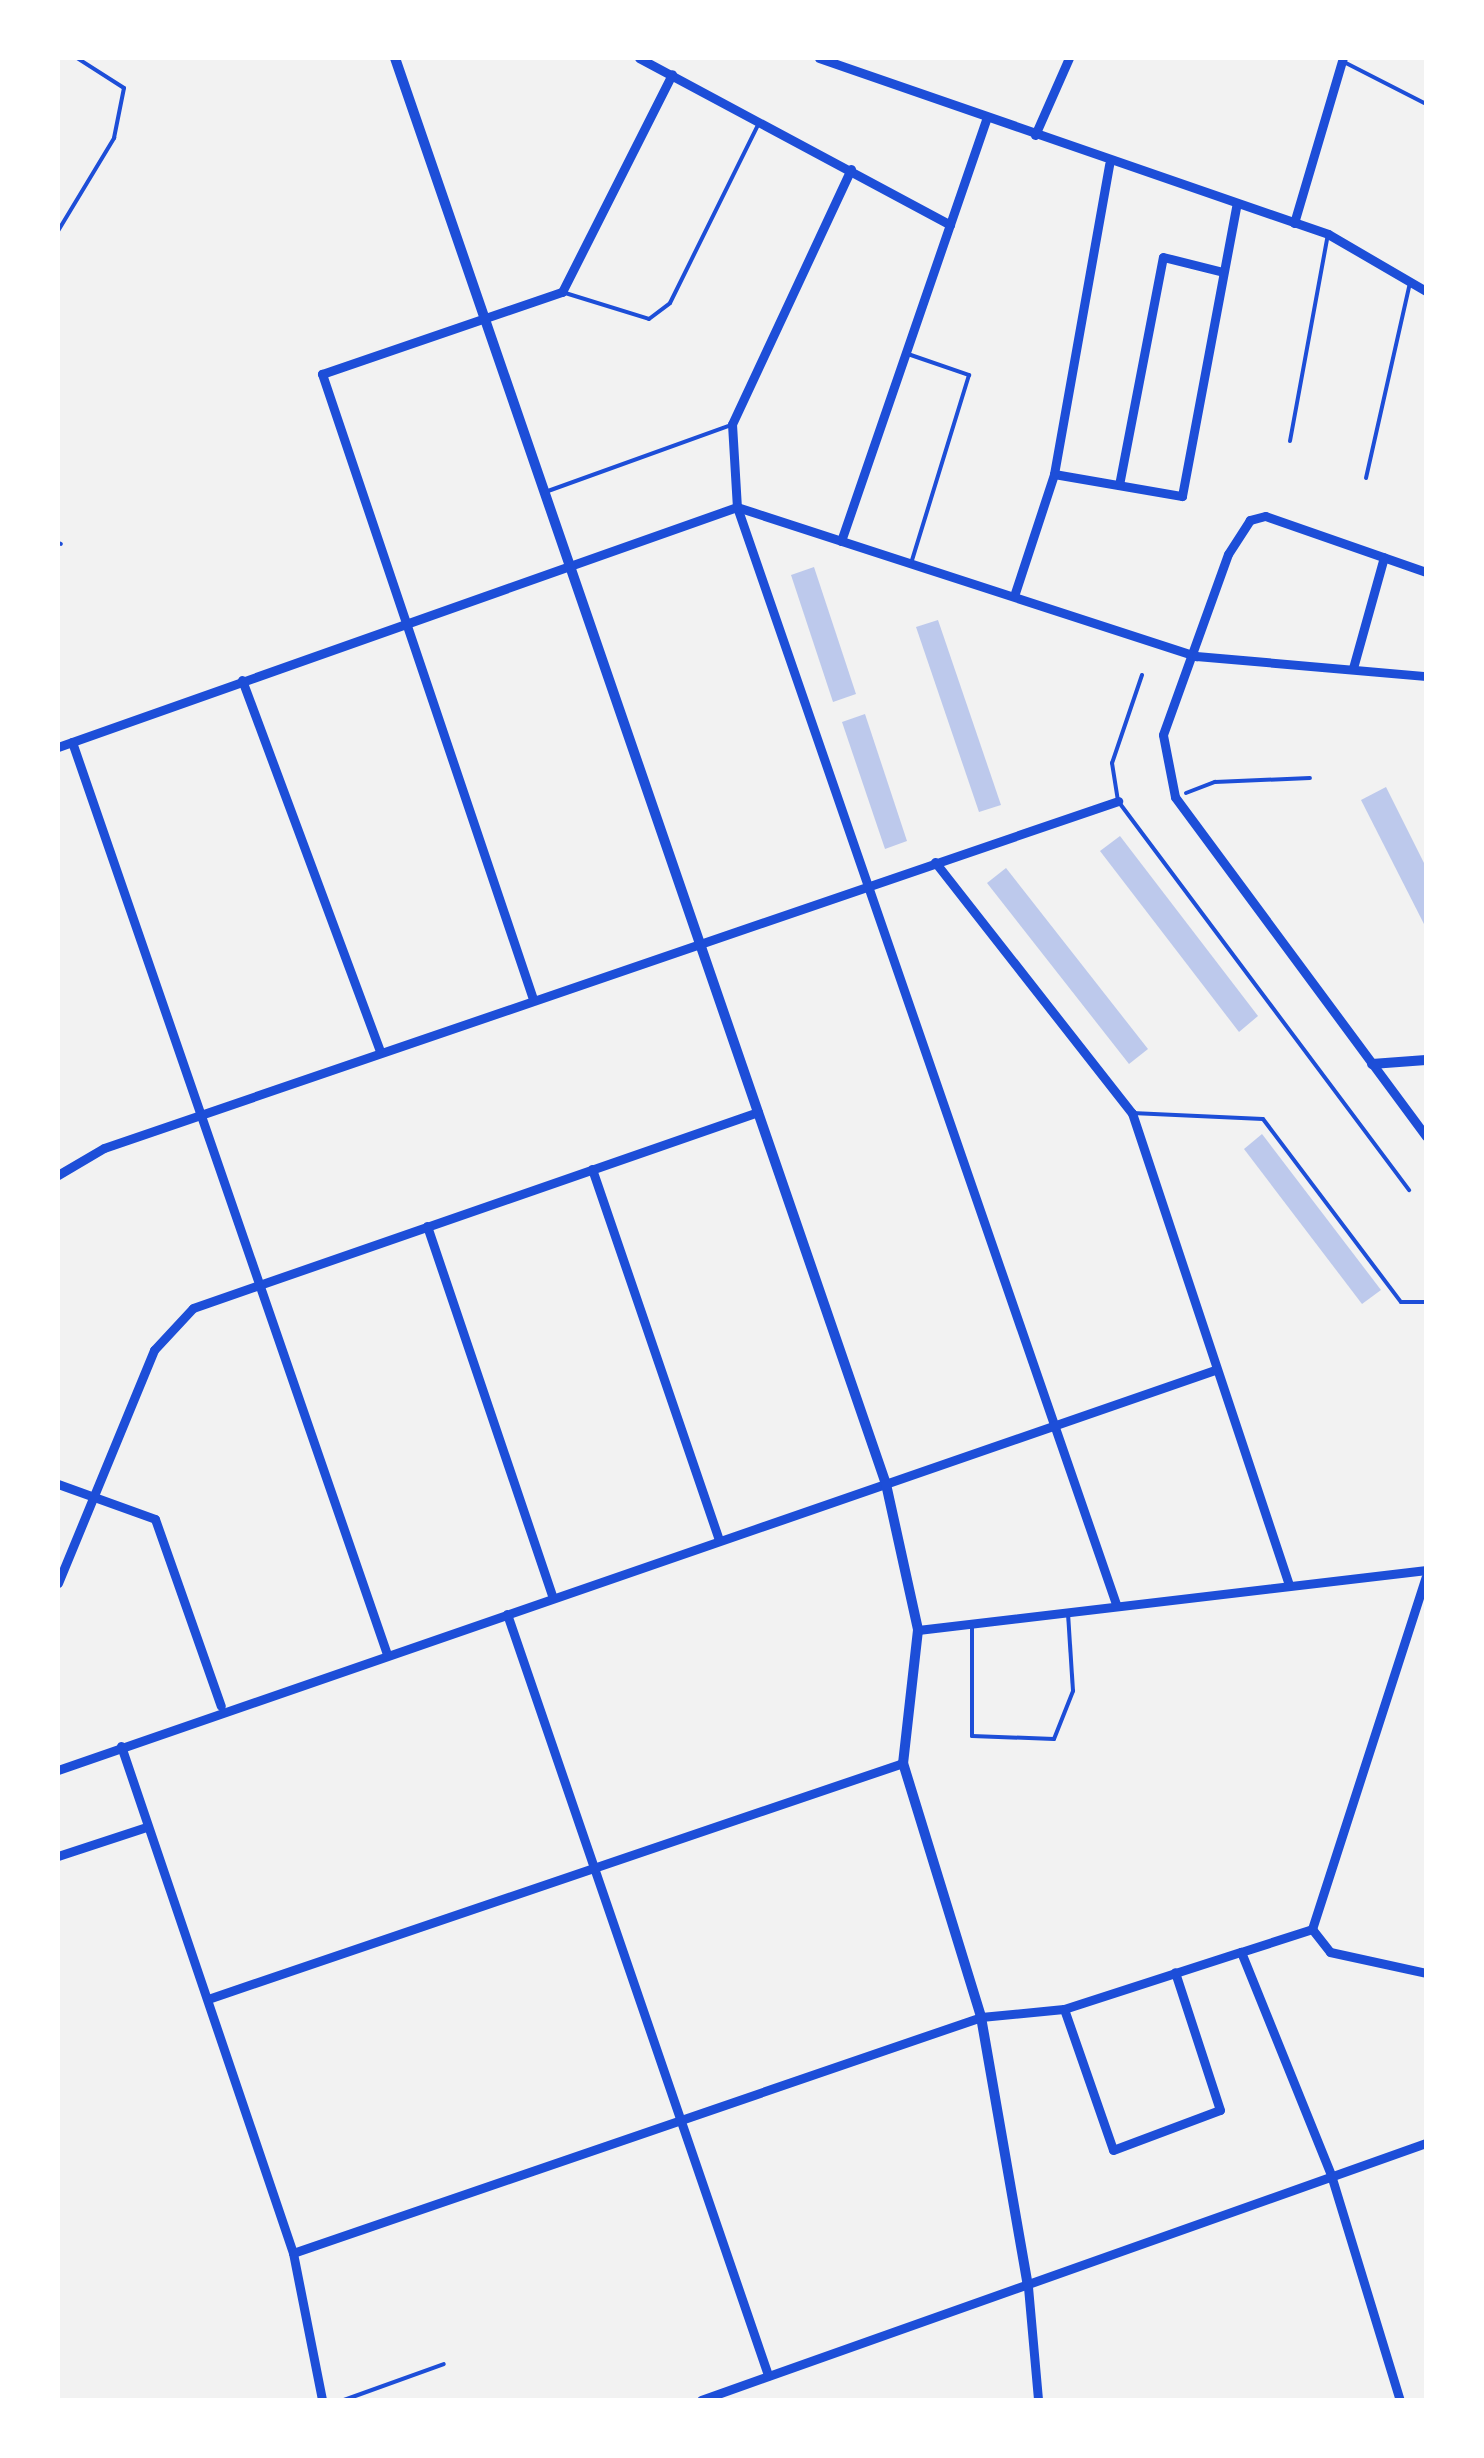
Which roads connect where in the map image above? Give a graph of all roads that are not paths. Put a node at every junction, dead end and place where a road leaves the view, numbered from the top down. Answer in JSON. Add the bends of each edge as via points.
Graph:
{"nodes":[{"id":1,"x":77,"y":58,"type":"edge"},
{"id":2,"x":395,"y":58,"type":"edge"},
{"id":3,"x":639,"y":58,"type":"edge"},
{"id":4,"x":819,"y":58,"type":"edge"},
{"id":5,"x":1069,"y":58,"type":"edge"},
{"id":6,"x":1341,"y":59,"type":"edge"},
{"id":7,"x":672,"y":74,"type":"junction"},
{"id":8,"x":1426,"y":104,"type":"edge"},
{"id":9,"x":986,"y":120,"type":"junction"},
{"id":10,"x":760,"y":121,"type":"junction"},
{"id":11,"x":1035,"y":135,"type":"junction"},
{"id":12,"x":1109,"y":164,"type":"junction"},
{"id":13,"x":851,"y":169,"type":"junction"},
{"id":14,"x":1237,"y":203,"type":"junction"},
{"id":15,"x":1294,"y":223,"type":"junction"},
{"id":16,"x":950,"y":225,"type":"junction"},
{"id":17,"x":58,"y":230,"type":"edge"},
{"id":18,"x":1328,"y":234,"type":"junction"},
{"id":19,"x":1223,"y":272,"type":"junction"},
{"id":20,"x":1410,"y":282,"type":"junction"},
{"id":21,"x":1426,"y":291,"type":"edge"},
{"id":22,"x":562,"y":292,"type":"junction"},
{"id":23,"x":484,"y":322,"type":"junction"},
{"id":24,"x":906,"y":354,"type":"junction"},
{"id":25,"x":732,"y":424,"type":"junction"},
{"id":26,"x":1290,"y":441,"type":"dead end"},
{"id":27,"x":1054,"y":474,"type":"junction"},
{"id":28,"x":1366,"y":478,"type":"dead end"},
{"id":29,"x":1119,"y":485,"type":"junction"},
{"id":30,"x":543,"y":493,"type":"junction"},
{"id":31,"x":737,"y":507,"type":"junction"},
{"id":32,"x":841,"y":541,"type":"junction"},
{"id":33,"x":1384,"y":557,"type":"junction"},
{"id":34,"x":911,"y":563,"type":"junction"},
{"id":35,"x":567,"y":568,"type":"junction"},
{"id":36,"x":1426,"y":572,"type":"edge"},
{"id":37,"x":1014,"y":596,"type":"junction"},
{"id":38,"x":402,"y":625,"type":"junction"},
{"id":39,"x":1196,"y":656,"type":"junction"},
{"id":40,"x":1352,"y":668,"type":"junction"},
{"id":41,"x":1142,"y":675,"type":"dead end"},
{"id":42,"x":1426,"y":676,"type":"edge"},
{"id":43,"x":242,"y":680,"type":"junction"},
{"id":44,"x":72,"y":742,"type":"junction"},
{"id":45,"x":58,"y":747,"type":"edge"},
{"id":46,"x":1118,"y":801,"type":"junction"},
{"id":47,"x":935,"y":862,"type":"junction"},
{"id":48,"x":865,"y":882,"type":"junction"},
{"id":49,"x":700,"y":941,"type":"junction"},
{"id":50,"x":534,"y":999,"type":"junction"},
{"id":51,"x":380,"y":1052,"type":"junction"},
{"id":52,"x":1426,"y":1060,"type":"edge"},
{"id":53,"x":1372,"y":1064,"type":"junction"},
{"id":54,"x":758,"y":1112,"type":"junction"},
{"id":55,"x":1132,"y":1114,"type":"junction"},
{"id":56,"x":200,"y":1115,"type":"junction"},
{"id":57,"x":1426,"y":1136,"type":"edge"},
{"id":58,"x":592,"y":1169,"type":"junction"},
{"id":59,"x":58,"y":1176,"type":"edge"},
{"id":60,"x":1409,"y":1190,"type":"dead end"},
{"id":61,"x":427,"y":1226,"type":"junction"},
{"id":62,"x":259,"y":1282,"type":"junction"},
{"id":63,"x":1426,"y":1302,"type":"edge"},
{"id":64,"x":1215,"y":1370,"type":"junction"},
{"id":65,"x":1052,"y":1430,"type":"junction"},
{"id":66,"x":58,"y":1484,"type":"edge"},
{"id":67,"x":886,"y":1484,"type":"junction"},
{"id":68,"x":92,"y":1498,"type":"junction"},
{"id":69,"x":719,"y":1540,"type":"junction"},
{"id":70,"x":1426,"y":1573,"type":"edge"},
{"id":71,"x":58,"y":1583,"type":"edge"},
{"id":72,"x":1288,"y":1584,"type":"junction"},
{"id":73,"x":552,"y":1596,"type":"junction"},
{"id":74,"x":1116,"y":1604,"type":"junction"},
{"id":75,"x":1068,"y":1611,"type":"junction"},
{"id":76,"x":507,"y":1614,"type":"junction"},
{"id":77,"x":972,"y":1623,"type":"junction"},
{"id":78,"x":918,"y":1630,"type":"junction"},
{"id":79,"x":387,"y":1654,"type":"junction"},
{"id":80,"x":221,"y":1706,"type":"junction"},
{"id":81,"x":121,"y":1746,"type":"junction"},
{"id":82,"x":903,"y":1764,"type":"junction"},
{"id":83,"x":58,"y":1770,"type":"edge"},
{"id":84,"x":146,"y":1827,"type":"junction"},
{"id":85,"x":58,"y":1856,"type":"edge"},
{"id":86,"x":594,"y":1867,"type":"junction"},
{"id":87,"x":1312,"y":1929,"type":"junction"},
{"id":88,"x":1241,"y":1952,"type":"junction"},
{"id":89,"x":1175,"y":1972,"type":"junction"},
{"id":90,"x":1426,"y":1973,"type":"edge"},
{"id":91,"x":208,"y":1998,"type":"junction"},
{"id":92,"x":1064,"y":2009,"type":"junction"},
{"id":93,"x":981,"y":2018,"type":"junction"},
{"id":94,"x":681,"y":2120,"type":"junction"},
{"id":95,"x":1426,"y":2143,"type":"edge"},
{"id":96,"x":1331,"y":2175,"type":"junction"},
{"id":97,"x":293,"y":2254,"type":"junction"},
{"id":98,"x":1028,"y":2287,"type":"junction"},
{"id":99,"x":444,"y":2364,"type":"dead end"},
{"id":100,"x":768,"y":2375,"type":"junction"},
{"id":101,"x":322,"y":2400,"type":"edge"},
{"id":102,"x":344,"y":2400,"type":"edge"},
{"id":103,"x":701,"y":2400,"type":"edge"},
{"id":104,"x":1038,"y":2400,"type":"edge"},
{"id":105,"x":1400,"y":2400,"type":"edge"}],
"edges":[{"from":1,"to":17,"type":"lane","via":[[124,88],[114,138]]},
{"from":2,"to":23,"type":"street"},
{"from":3,"to":7,"type":"street"},
{"from":4,"to":9,"type":"street"},
{"from":5,"to":11,"type":"street"},
{"from":6,"to":8,"type":"lane"},
{"from":6,"to":15,"type":"street"},
{"from":7,"to":10,"type":"street"},
{"from":7,"to":22,"type":"street"},
{"from":9,"to":11,"type":"street"},
{"from":9,"to":16,"type":"street"},
{"from":10,"to":13,"type":"street"},
{"from":10,"to":22,"type":"lane","via":[[670,302],[648,318]]},
{"from":11,"to":12,"type":"street"},
{"from":12,"to":14,"type":"street"},
{"from":12,"to":27,"type":"street"},
{"from":13,"to":16,"type":"street"},
{"from":13,"to":25,"type":"street"},
{"from":14,"to":15,"type":"street"},
{"from":14,"to":19,"type":"street"},
{"from":15,"to":18,"type":"street"},
{"from":16,"to":24,"type":"street"},
{"from":18,"to":20,"type":"street"},
{"from":18,"to":26,"type":"lane"},
{"from":19,"to":29,"type":"street","via":[[1182,496]]},
{"from":19,"to":29,"type":"street","via":[[1163,257]]},
{"from":20,"to":21,"type":"street"},
{"from":20,"to":28,"type":"lane"},
{"from":22,"to":23,"type":"street"},
{"from":23,"to":30,"type":"street"},
{"from":23,"to":38,"type":"street","via":[[322,374]]},
{"from":24,"to":32,"type":"street"},
{"from":24,"to":34,"type":"lane","via":[[968,375]]},
{"from":25,"to":30,"type":"lane"},
{"from":25,"to":31,"type":"street"},
{"from":27,"to":29,"type":"street"},
{"from":27,"to":37,"type":"street"},
{"from":30,"to":35,"type":"street"},
{"from":31,"to":32,"type":"street"},
{"from":31,"to":35,"type":"street"},
{"from":31,"to":48,"type":"street"},
{"from":32,"to":34,"type":"street"},
{"from":33,"to":36,"type":"street"},
{"from":33,"to":39,"type":"street","via":[[1265,516],[1250,520],[1228,554]]},
{"from":33,"to":40,"type":"street"},
{"from":34,"to":37,"type":"street"},
{"from":35,"to":38,"type":"street"},
{"from":35,"to":49,"type":"street"},
{"from":37,"to":39,"type":"street"},
{"from":38,"to":43,"type":"street"},
{"from":38,"to":50,"type":"street"},
{"from":39,"to":40,"type":"street"},
{"from":39,"to":53,"type":"street","via":[[1164,736],[1175,796]]},
{"from":40,"to":42,"type":"street"},
{"from":41,"to":46,"type":"lane","via":[[1112,764]]},
{"from":43,"to":44,"type":"street"},
{"from":43,"to":51,"type":"street"},
{"from":44,"to":45,"type":"street"},
{"from":44,"to":56,"type":"street"},
{"from":46,"to":47,"type":"street"},
{"from":46,"to":60,"type":"lane"},
{"from":47,"to":48,"type":"street"},
{"from":47,"to":55,"type":"street"},
{"from":48,"to":49,"type":"street"},
{"from":48,"to":65,"type":"street","via":[[955,1123]]},
{"from":49,"to":50,"type":"street"},
{"from":49,"to":54,"type":"street"},
{"from":50,"to":51,"type":"street"},
{"from":51,"to":56,"type":"street"},
{"from":52,"to":53,"type":"street"},
{"from":53,"to":57,"type":"street"},
{"from":54,"to":58,"type":"street"},
{"from":54,"to":67,"type":"street"},
{"from":55,"to":63,"type":"lane","via":[[1262,1119],[1401,1302]]},
{"from":55,"to":64,"type":"street"},
{"from":56,"to":59,"type":"street"},
{"from":56,"to":62,"type":"street"},
{"from":58,"to":61,"type":"street"},
{"from":58,"to":69,"type":"street"},
{"from":61,"to":62,"type":"street"},
{"from":61,"to":73,"type":"street"},
{"from":62,"to":68,"type":"street","via":[[194,1308],[154,1350]]},
{"from":62,"to":79,"type":"street"},
{"from":64,"to":65,"type":"street"},
{"from":64,"to":72,"type":"street"},
{"from":65,"to":67,"type":"street"},
{"from":65,"to":74,"type":"street"},
{"from":66,"to":68,"type":"street"},
{"from":67,"to":69,"type":"street"},
{"from":67,"to":78,"type":"street"},
{"from":68,"to":71,"type":"street"},
{"from":68,"to":80,"type":"street","via":[[155,1519]]},
{"from":69,"to":73,"type":"street"},
{"from":70,"to":72,"type":"street"},
{"from":70,"to":87,"type":"street"},
{"from":72,"to":74,"type":"street"},
{"from":73,"to":76,"type":"street"},
{"from":74,"to":75,"type":"street"},
{"from":75,"to":77,"type":"street"},
{"from":75,"to":77,"type":"lane","via":[[1073,1691],[1054,1740],[972,1736]]},
{"from":76,"to":79,"type":"street"},
{"from":76,"to":86,"type":"street"},
{"from":77,"to":78,"type":"street"},
{"from":78,"to":82,"type":"street"},
{"from":79,"to":80,"type":"street"},
{"from":80,"to":81,"type":"street"},
{"from":81,"to":83,"type":"street"},
{"from":81,"to":84,"type":"street"},
{"from":82,"to":86,"type":"street"},
{"from":82,"to":93,"type":"street"},
{"from":84,"to":85,"type":"street"},
{"from":84,"to":91,"type":"street"},
{"from":86,"to":91,"type":"street"},
{"from":86,"to":94,"type":"street"},
{"from":87,"to":88,"type":"street"},
{"from":87,"to":90,"type":"street","via":[[1330,1952]]},
{"from":88,"to":89,"type":"street"},
{"from":88,"to":96,"type":"street"},
{"from":89,"to":92,"type":"street"},
{"from":89,"to":92,"type":"street","via":[[1220,2110],[1113,2150]]},
{"from":91,"to":97,"type":"street"},
{"from":92,"to":93,"type":"street"},
{"from":93,"to":94,"type":"street"},
{"from":93,"to":98,"type":"street"},
{"from":94,"to":97,"type":"street"},
{"from":94,"to":100,"type":"street"},
{"from":95,"to":96,"type":"street"},
{"from":96,"to":98,"type":"street"},
{"from":96,"to":105,"type":"street"},
{"from":97,"to":101,"type":"street"},
{"from":98,"to":100,"type":"street"},
{"from":98,"to":104,"type":"street"},
{"from":99,"to":102,"type":"lane"},
{"from":100,"to":103,"type":"street"}]}
